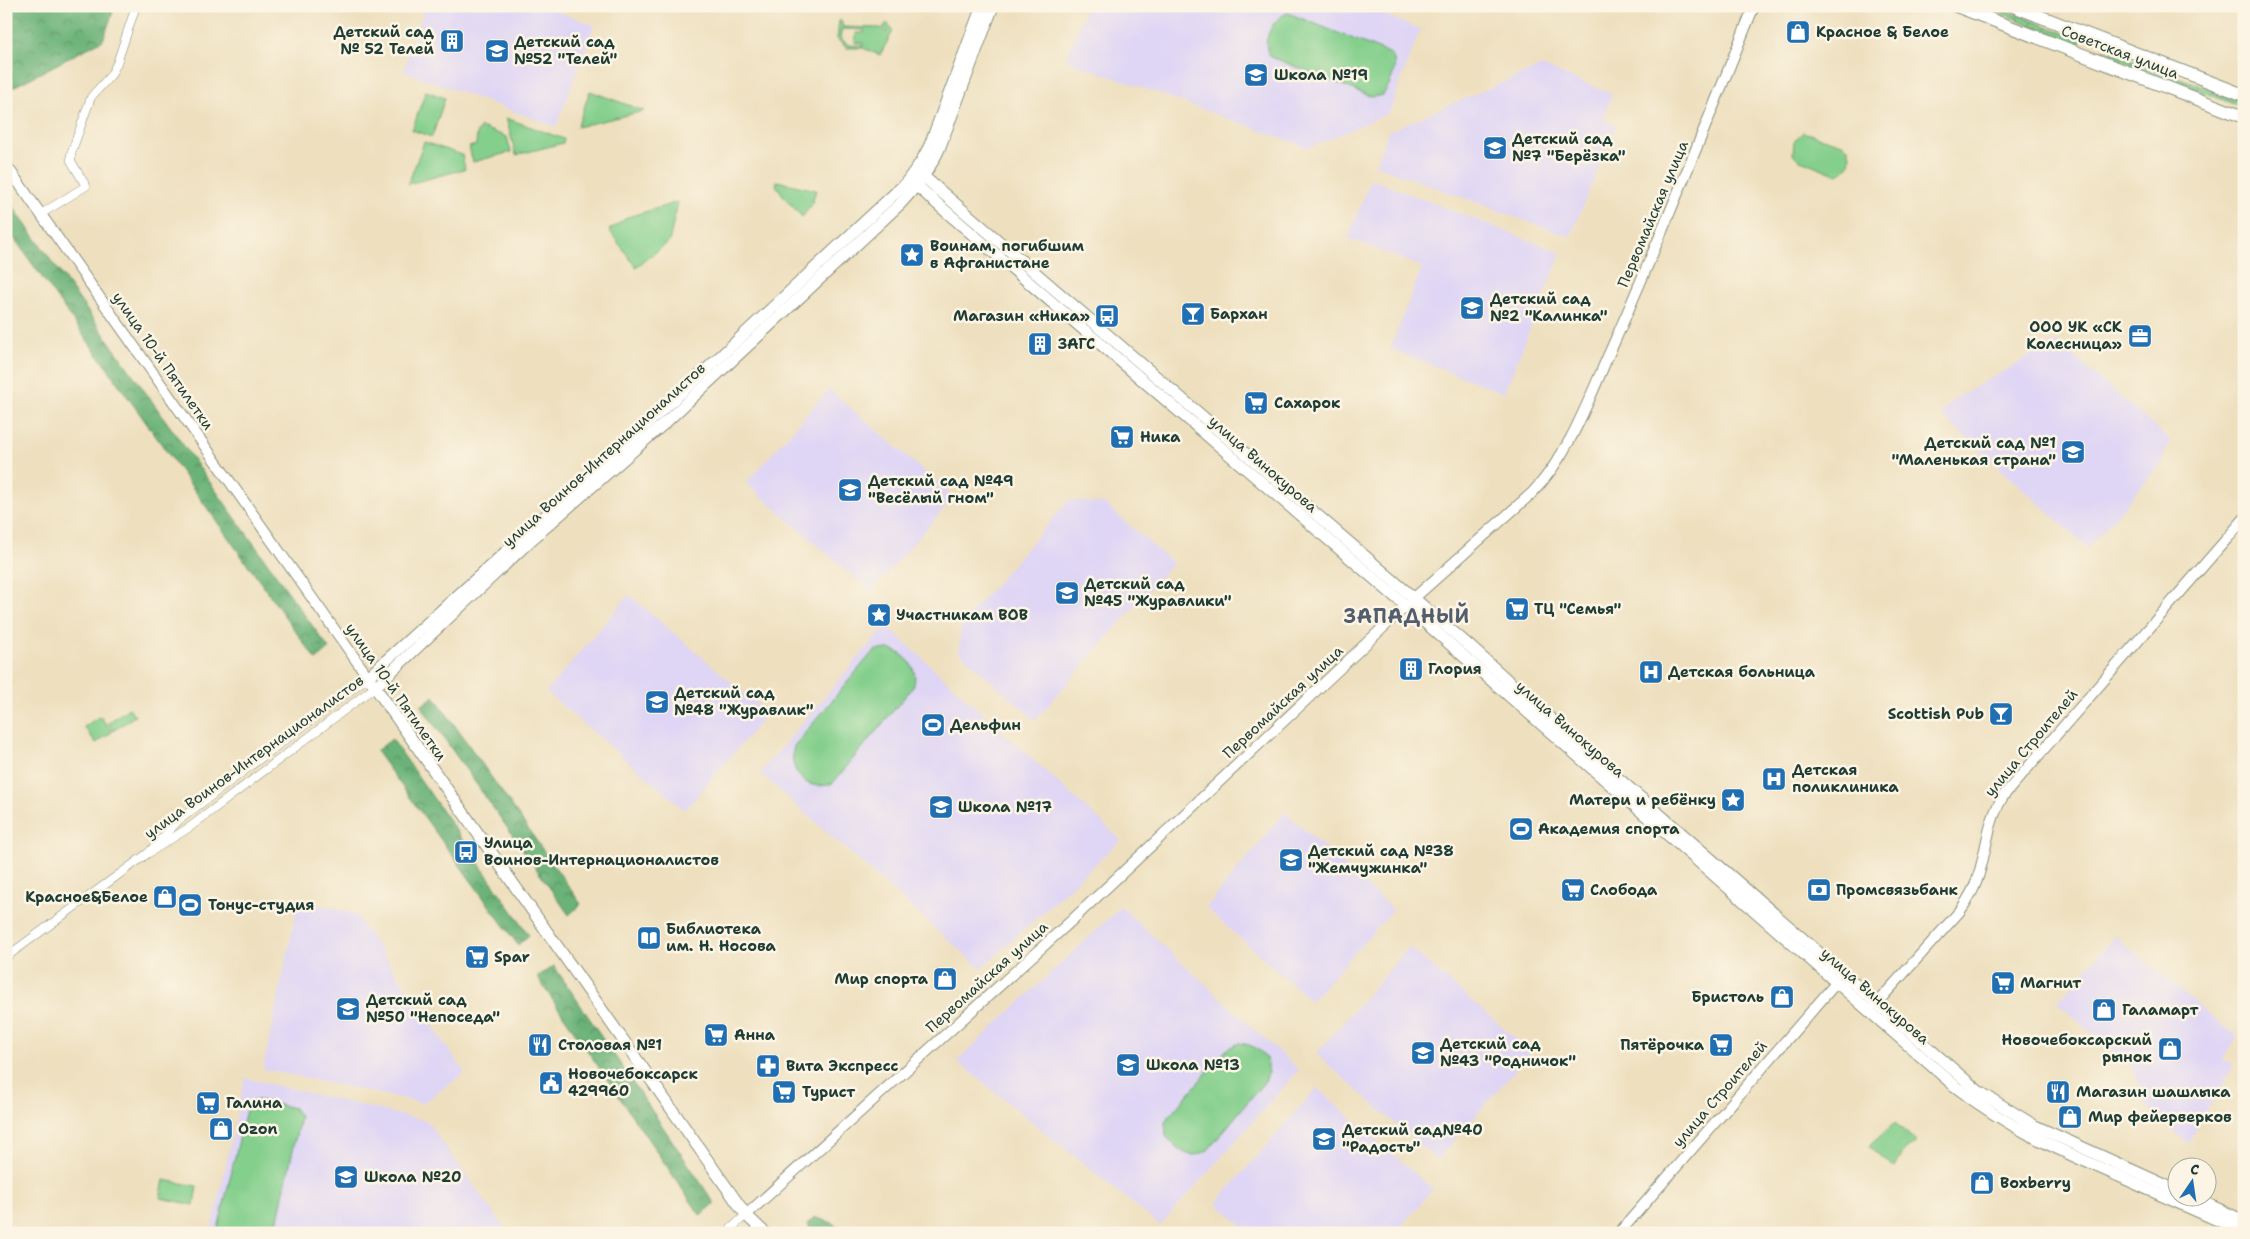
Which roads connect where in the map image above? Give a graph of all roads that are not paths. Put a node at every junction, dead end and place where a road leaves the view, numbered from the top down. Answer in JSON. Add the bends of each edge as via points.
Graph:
{"nodes":[{"id":1,"x":136,"y":6,"type":"edge"},
{"id":2,"x":982,"y":6,"type":"edge"},
{"id":3,"x":993,"y":6,"type":"edge"},
{"id":4,"x":1754,"y":6,"type":"edge"},
{"id":5,"x":1956,"y":6,"type":"edge"},
{"id":6,"x":2013,"y":6,"type":"edge"},
{"id":7,"x":2098,"y":40,"type":"junction"},
{"id":8,"x":2091,"y":58,"type":"junction"},
{"id":9,"x":2244,"y":95,"type":"edge"},
{"id":10,"x":2244,"y":117,"type":"edge"},
{"id":11,"x":6,"y":165,"type":"edge"},
{"id":12,"x":918,"y":179,"type":"junction"},
{"id":13,"x":41,"y":214,"type":"junction"},
{"id":14,"x":2244,"y":520,"type":"edge"},
{"id":15,"x":1410,"y":603,"type":"junction"},
{"id":16,"x":371,"y":682,"type":"junction"},
{"id":17,"x":147,"y":854,"type":"junction"},
{"id":18,"x":6,"y":957,"type":"edge"},
{"id":19,"x":1840,"y":979,"type":"junction"},
{"id":20,"x":1873,"y":1008,"type":"junction"},
{"id":21,"x":2168,"y":1190,"type":"edge"},
{"id":22,"x":2197,"y":1206,"type":"edge"},
{"id":23,"x":2212,"y":1206,"type":"edge"},
{"id":24,"x":746,"y":1215,"type":"junction"},
{"id":25,"x":2244,"y":1221,"type":"edge"},
{"id":26,"x":2244,"y":1232,"type":"edge"},
{"id":27,"x":726,"y":1233,"type":"edge"},
{"id":28,"x":765,"y":1233,"type":"edge"},
{"id":29,"x":1619,"y":1233,"type":"edge"}],
"edges":[{"from":1,"to":13,"type":"street","via":[[117,63],[111,75],[91,96],[70,154],[71,162],[86,186]]},
{"from":2,"to":12,"type":"main road","name":"улица Воинов-Интернационалистов"},
{"from":3,"to":12,"type":"main road","name":"улица Воинов-Интернационалистов","via":[[939,149]]},
{"from":4,"to":15,"type":"street","name":"Первомайская улица","via":[[1640,283],[1561,455],[1532,493]]},
{"from":5,"to":8,"type":"main road","name":"Советская улица"},
{"from":6,"to":7,"type":"main road","name":"Советская улица"},
{"from":7,"to":8,"type":"main road"},
{"from":7,"to":9,"type":"main road","name":"Советская улица"},
{"from":8,"to":10,"type":"main road","name":"Советская улица"},
{"from":11,"to":13,"type":"street","name":"улица 10-й Пятилетки"},
{"from":12,"to":15,"type":"main road","name":"улица Винокурова"},
{"from":12,"to":16,"type":"main road","name":"улица Воинов-Интернационалистов","via":[[532,539]]},
{"from":13,"to":16,"type":"street","name":"улица 10-й Пятилетки"},
{"from":14,"to":20,"type":"street","name":"улица Строителей","via":[[2004,795],[1994,809],[1970,896]]},
{"from":15,"to":19,"type":"main road","name":"улица Винокурова","via":[[1467,644],[1651,813]]},
{"from":15,"to":24,"type":"street","name":"Первомайская улица","via":[[1098,896]]},
{"from":16,"to":17,"type":"street","name":"улица Воинов-Интернационалистов","via":[[190,826]]},
{"from":16,"to":17,"type":"street","name":"улица Воинов-Интернационалистов","via":[[179,820]]},
{"from":16,"to":24,"type":"main road","name":"улица 10-й Пятилетки"},
{"from":17,"to":18,"type":"street","name":"улица Воинов-Интернационалистов"},
{"from":19,"to":20,"type":"main road","name":"улица Винокурова"},
{"from":19,"to":29,"type":"street","name":"улица Строителей"},
{"from":20,"to":21,"type":"main road","name":"улица Винокурова","via":[[1992,1101],[2035,1126]]},
{"from":22,"to":26,"type":"main road","name":"улица Винокурова"},
{"from":23,"to":25,"type":"main road"},
{"from":24,"to":27,"type":"street","name":"Первомайская улица"},
{"from":24,"to":28,"type":"main road","name":"улица 10-й Пятилетки"}]}
